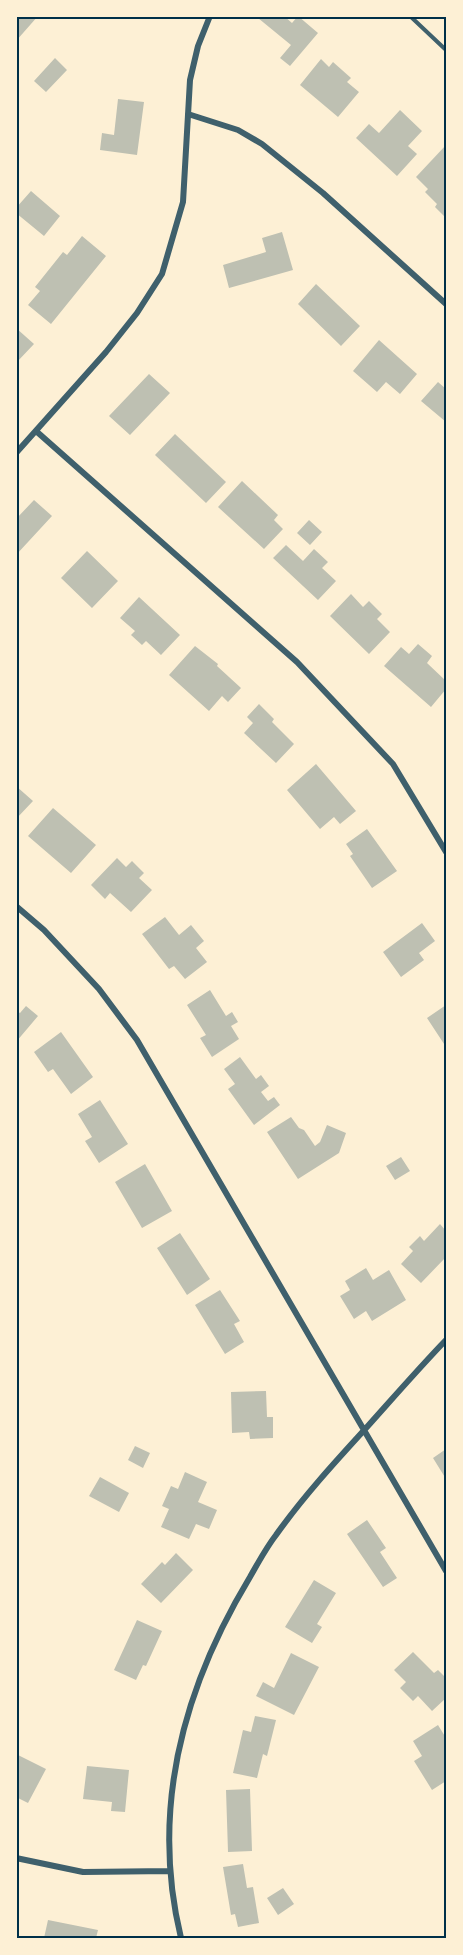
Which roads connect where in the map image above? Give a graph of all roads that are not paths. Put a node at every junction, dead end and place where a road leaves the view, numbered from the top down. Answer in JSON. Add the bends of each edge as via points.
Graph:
{"nodes":[{"id":1,"x":210,"y":16,"type":"edge"},
{"id":2,"x":410,"y":16,"type":"edge"},
{"id":3,"x":447,"y":50,"type":"edge"},
{"id":4,"x":188,"y":114,"type":"junction"},
{"id":5,"x":447,"y":304,"type":"edge"},
{"id":6,"x":36,"y":431,"type":"junction"},
{"id":7,"x":16,"y":453,"type":"edge"},
{"id":8,"x":447,"y":852,"type":"edge"},
{"id":9,"x":16,"y":906,"type":"edge"},
{"id":10,"x":447,"y":1340,"type":"edge"},
{"id":11,"x":364,"y":1430,"type":"junction"},
{"id":12,"x":447,"y":1571,"type":"edge"},
{"id":13,"x":16,"y":1858,"type":"edge"},
{"id":14,"x":170,"y":1870,"type":"junction"},
{"id":15,"x":181,"y":1938,"type":"edge"}],
"edges":[{"from":1,"to":4,"type":"street","via":[[198,46]]},
{"from":2,"to":3,"type":"lane"},
{"from":4,"to":5,"type":"street","via":[[238,130],[270,150]]},
{"from":4,"to":6,"type":"street","via":[[183,202],[162,274],[106,352]]},
{"from":6,"to":7,"type":"street"},
{"from":6,"to":8,"type":"street","via":[[297,662],[393,764]]},
{"from":9,"to":11,"type":"street","via":[[99,989],[137,1040]]},
{"from":10,"to":11,"type":"street"},
{"from":11,"to":12,"type":"street"},
{"from":11,"to":14,"type":"street","via":[[274,1536],[209,1655],[177,1756],[169,1811]]},
{"from":13,"to":14,"type":"street","via":[[83,1872]]},
{"from":14,"to":15,"type":"street"}]}
